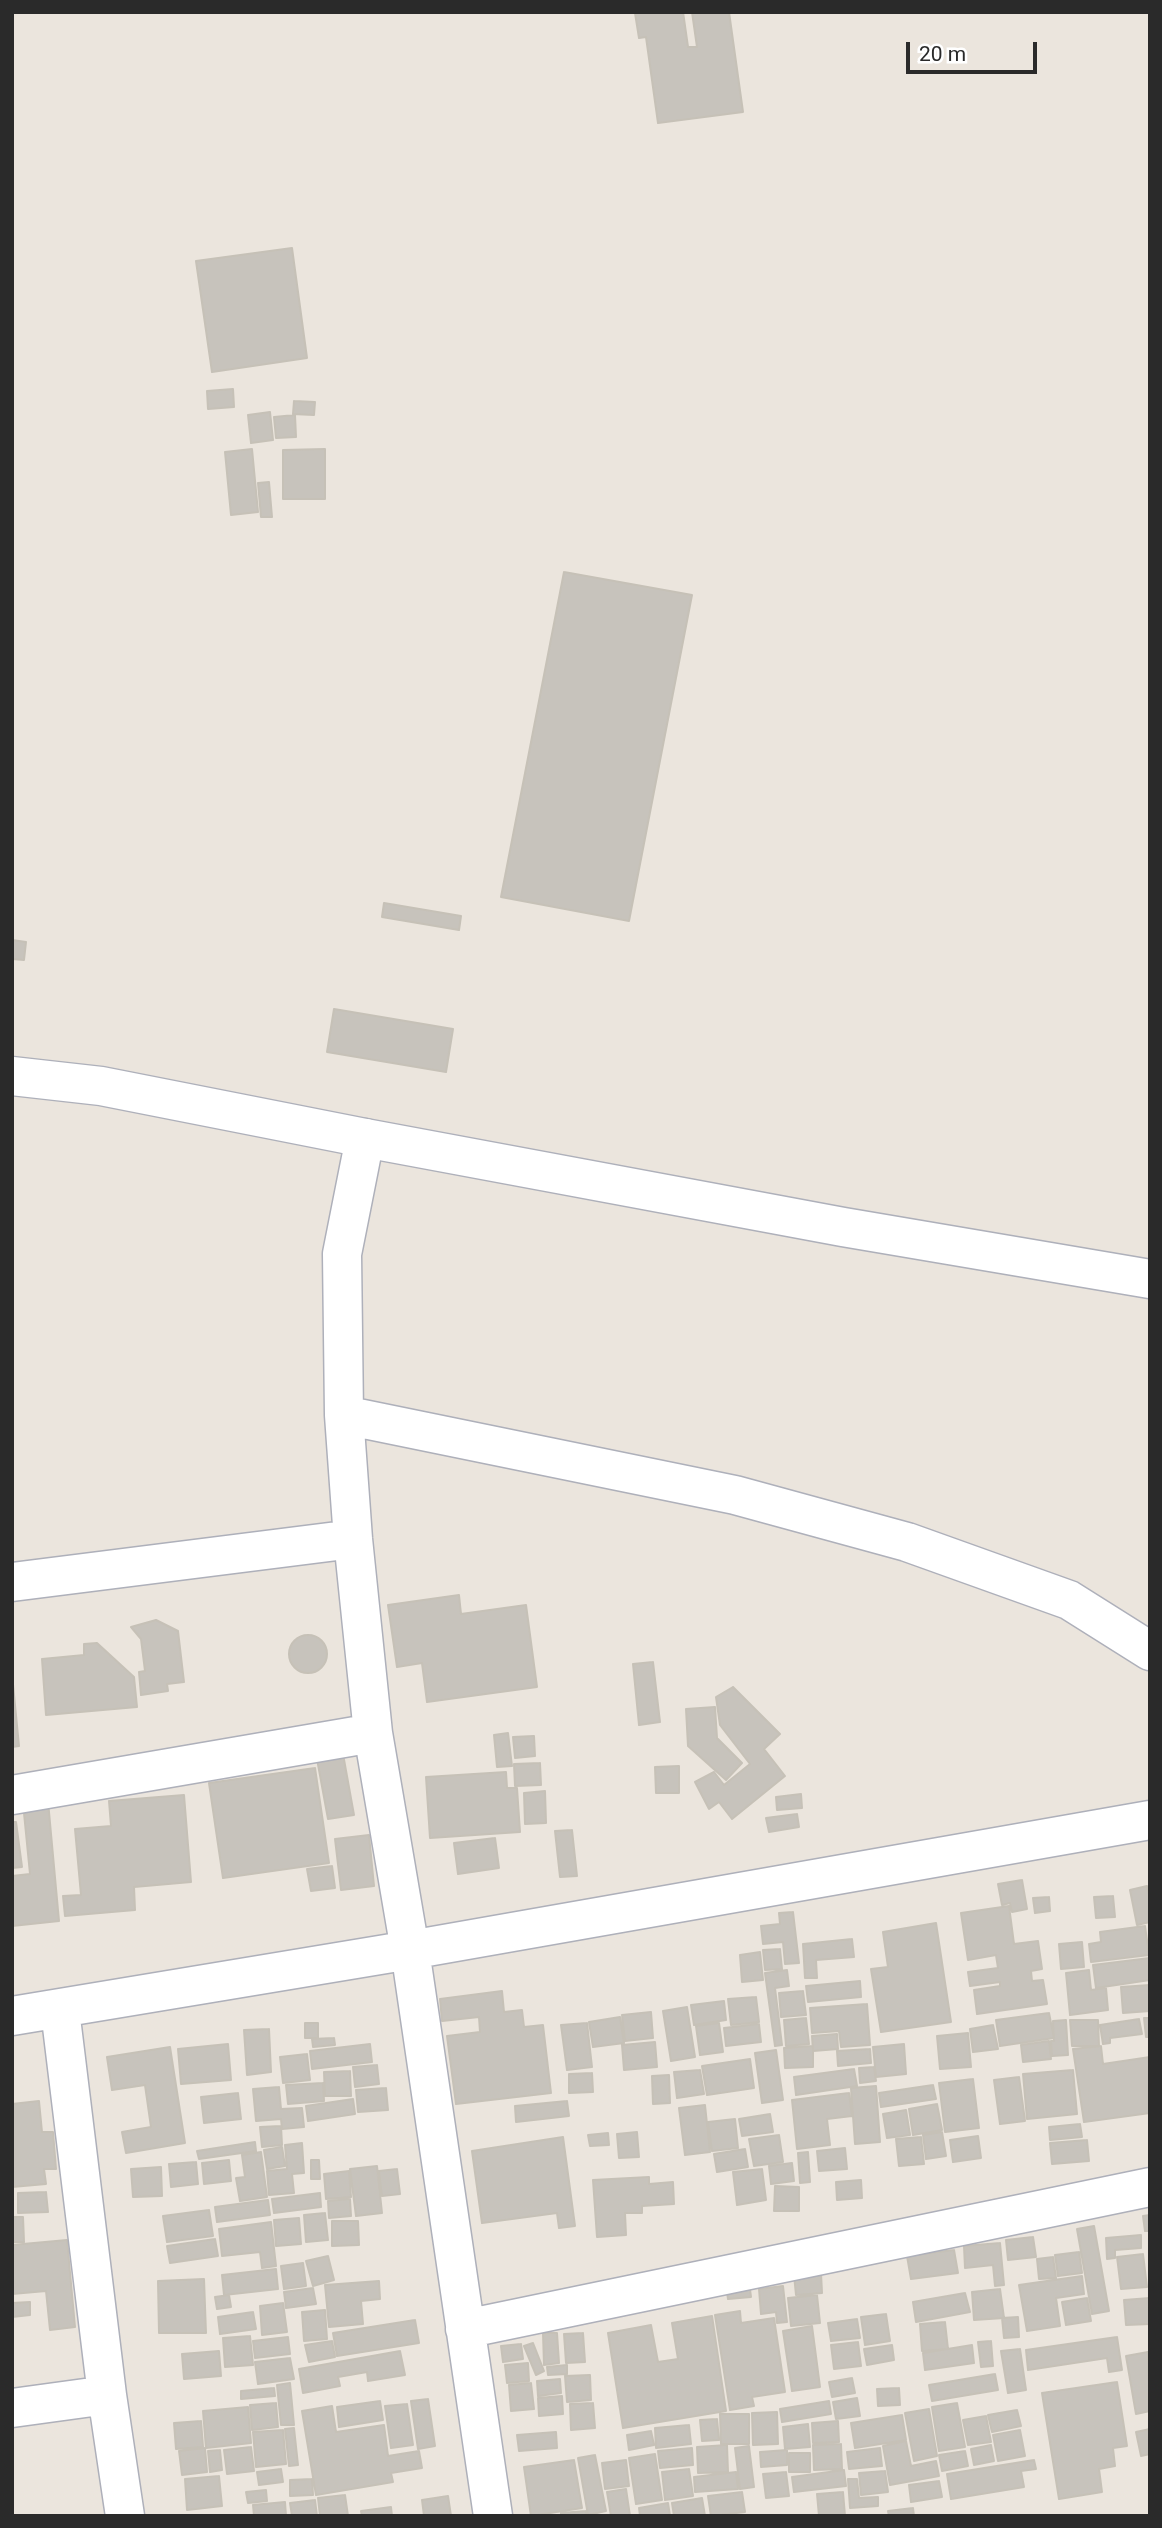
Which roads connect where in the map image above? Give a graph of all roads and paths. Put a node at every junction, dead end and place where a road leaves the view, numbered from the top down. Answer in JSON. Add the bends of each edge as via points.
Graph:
{"nodes":[{"id":1,"x":12,"y":1076,"type":"edge"},
{"id":2,"x":365,"y":1138,"type":"junction"},
{"id":3,"x":1150,"y":1279,"type":"edge"},
{"id":4,"x":344,"y":1415,"type":"junction"},
{"id":5,"x":353,"y":1539,"type":"junction"},
{"id":6,"x":12,"y":1583,"type":"edge"},
{"id":7,"x":1150,"y":1651,"type":"edge"},
{"id":8,"x":373,"y":1733,"type":"junction"},
{"id":9,"x":12,"y":1796,"type":"edge"},
{"id":10,"x":1150,"y":1820,"type":"edge"},
{"id":11,"x":410,"y":1950,"type":"junction"},
{"id":12,"x":60,"y":2010,"type":"junction"},
{"id":13,"x":12,"y":2016,"type":"edge"},
{"id":14,"x":1150,"y":2188,"type":"edge"},
{"id":15,"x":465,"y":2329,"type":"junction"},
{"id":16,"x":107,"y":2395,"type":"junction"},
{"id":17,"x":12,"y":2408,"type":"edge"},
{"id":18,"x":125,"y":2516,"type":"edge"},
{"id":19,"x":493,"y":2516,"type":"edge"}],
"edges":[{"from":1,"to":2,"type":"street","via":[[101,1086]]},
{"from":2,"to":3,"type":"street"},
{"from":2,"to":4,"type":"street","via":[[342,1254]]},
{"from":4,"to":5,"type":"street"},
{"from":4,"to":7,"type":"street","via":[[735,1495],[907,1542],[1069,1600]]},
{"from":5,"to":6,"type":"street"},
{"from":5,"to":8,"type":"street"},
{"from":8,"to":9,"type":"street"},
{"from":8,"to":11,"type":"street"},
{"from":10,"to":11,"type":"street"},
{"from":11,"to":12,"type":"street"},
{"from":11,"to":15,"type":"street"},
{"from":12,"to":13,"type":"street"},
{"from":12,"to":16,"type":"street"},
{"from":14,"to":15,"type":"street"},
{"from":15,"to":19,"type":"street"},
{"from":16,"to":17,"type":"street"},
{"from":16,"to":18,"type":"street"}]}
